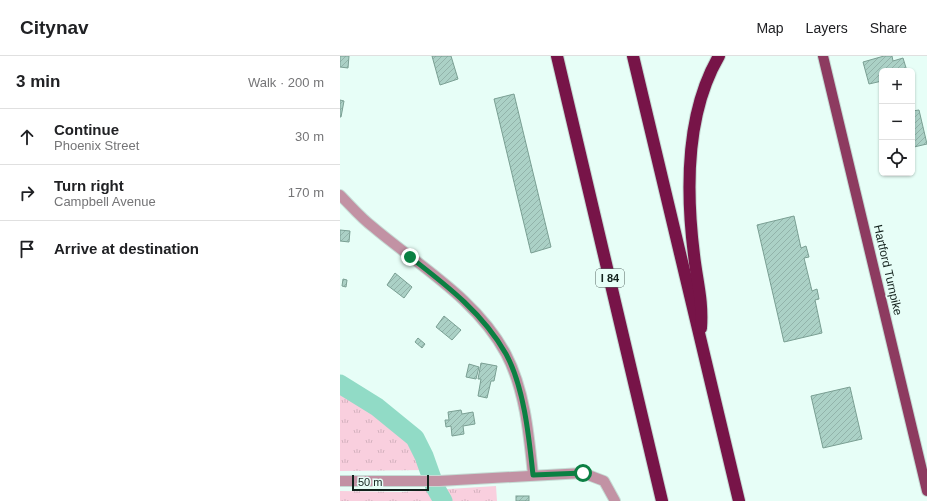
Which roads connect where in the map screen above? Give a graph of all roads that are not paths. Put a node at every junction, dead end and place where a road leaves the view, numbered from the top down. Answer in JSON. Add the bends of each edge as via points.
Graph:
{"nodes":[{"id":1,"x":557,"y":56,"type":"edge"},
{"id":2,"x":633,"y":56,"type":"edge"},
{"id":3,"x":719,"y":56,"type":"edge"},
{"id":4,"x":823,"y":56,"type":"edge"},
{"id":5,"x":340,"y":195,"type":"edge"},
{"id":6,"x":700,"y":339,"type":"junction"},
{"id":7,"x":533,"y":475,"type":"junction"},
{"id":8,"x":340,"y":481,"type":"edge"},
{"id":9,"x":927,"y":491,"type":"edge"},
{"id":10,"x":615,"y":501,"type":"edge"},
{"id":11,"x":662,"y":501,"type":"edge"},
{"id":12,"x":739,"y":501,"type":"edge"}],
"edges":[{"from":1,"to":11,"type":"highway","number":"I 84"},
{"from":2,"to":6,"type":"highway"},
{"from":3,"to":6,"type":"highway","via":[[700,105],[692,156],[691,222],[702,301]]},
{"from":4,"to":9,"type":"main road","name":"Hartford Turnpike"},
{"from":5,"to":7,"type":"street","via":[[371,226],[454,292],[485,323],[506,354],[521,394],[530,439]]},
{"from":6,"to":12,"type":"highway"},
{"from":7,"to":8,"type":"street","via":[[439,481]]},
{"from":7,"to":10,"type":"street","via":[[583,473],[604,481]]}]}
